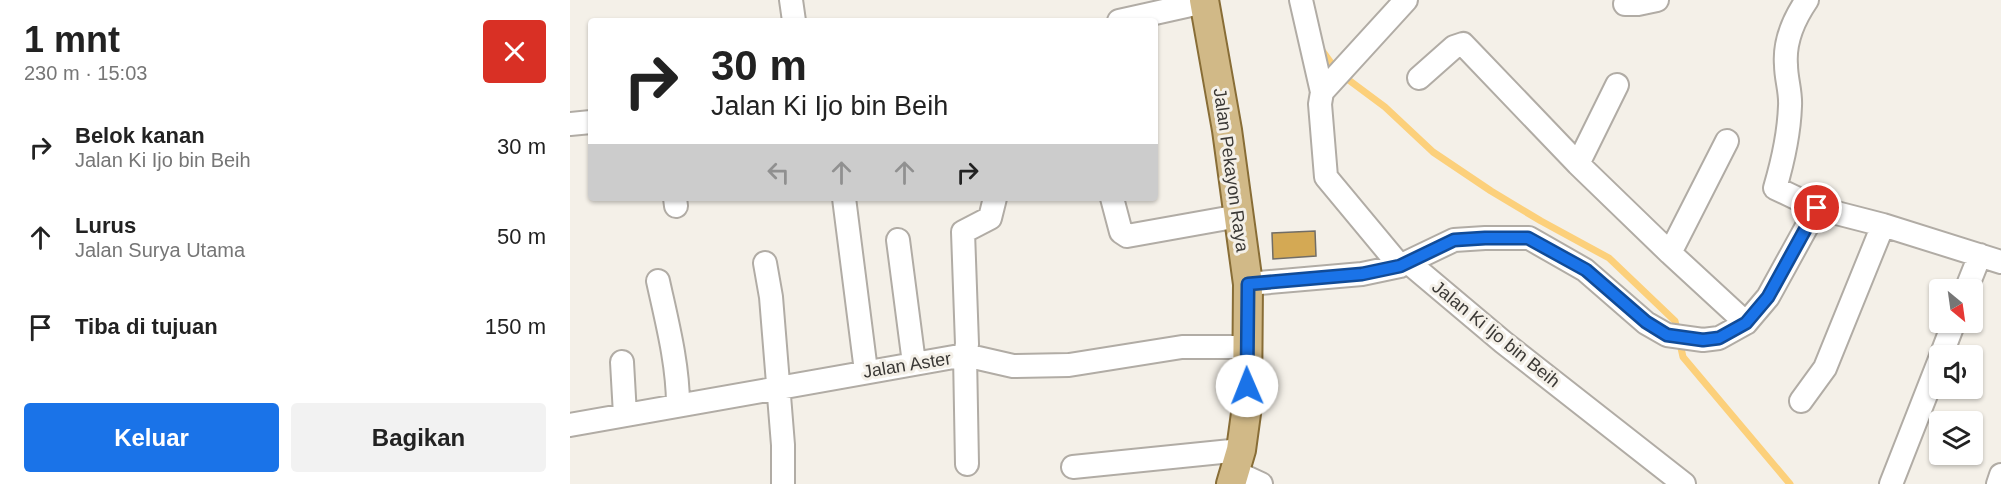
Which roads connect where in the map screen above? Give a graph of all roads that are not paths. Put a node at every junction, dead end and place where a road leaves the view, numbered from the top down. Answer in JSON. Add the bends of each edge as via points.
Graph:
{"nodes":[{"id":1,"x":791,"y":0,"type":"edge"},
{"id":2,"x":1301,"y":0,"type":"edge"},
{"id":3,"x":1406,"y":0,"type":"edge"},
{"id":4,"x":1658,"y":0,"type":"edge"},
{"id":5,"x":1807,"y":0,"type":"edge"},
{"id":6,"x":1204,"y":1,"type":"edge"},
{"id":7,"x":1625,"y":4,"type":"dead end"},
{"id":8,"x":794,"y":18,"type":"edge"},
{"id":9,"x":1132,"y":18,"type":"edge"},
{"id":10,"x":1419,"y":78,"type":"dead end"},
{"id":11,"x":1617,"y":85,"type":"dead end"},
{"id":12,"x":1322,"y":92,"type":"junction"},
{"id":13,"x":588,"y":122,"type":"edge"},
{"id":14,"x":570,"y":124,"type":"edge"},
{"id":15,"x":1727,"y":141,"type":"dead end"},
{"id":16,"x":1578,"y":164,"type":"junction"},
{"id":17,"x":844,"y":201,"type":"edge"},
{"id":18,"x":994,"y":201,"type":"edge"},
{"id":19,"x":1113,"y":201,"type":"edge"},
{"id":20,"x":1817,"y":208,"type":"junction"},
{"id":21,"x":1239,"y":216,"type":"junction"},
{"id":22,"x":1883,"y":225,"type":"junction"},
{"id":23,"x":898,"y":240,"type":"dead end"},
{"id":24,"x":1670,"y":253,"type":"junction"},
{"id":25,"x":1990,"y":259,"type":"edge"},
{"id":26,"x":765,"y":263,"type":"dead end"},
{"id":27,"x":1404,"y":264,"type":"junction"},
{"id":28,"x":1975,"y":279,"type":"edge"},
{"id":29,"x":658,"y":281,"type":"dead end"},
{"id":30,"x":1248,"y":284,"type":"junction"},
{"id":31,"x":1746,"y":323,"type":"junction"},
{"id":32,"x":1246,"y":347,"type":"junction"},
{"id":33,"x":965,"y":355,"type":"junction"},
{"id":34,"x":622,"y":362,"type":"dead end"},
{"id":35,"x":914,"y":363,"type":"junction"},
{"id":36,"x":866,"y":371,"type":"junction"},
{"id":37,"x":1929,"y":386,"type":"edge"},
{"id":38,"x":777,"y":387,"type":"junction"},
{"id":39,"x":1801,"y":401,"type":"dead end"},
{"id":40,"x":678,"y":405,"type":"junction"},
{"id":41,"x":625,"y":415,"type":"junction"},
{"id":42,"x":570,"y":425,"type":"edge"},
{"id":43,"x":966,"y":464,"type":"dead end"},
{"id":44,"x":1073,"y":467,"type":"dead end"},
{"id":45,"x":1236,"y":469,"type":"edge"},
{"id":46,"x":2001,"y":475,"type":"edge"},
{"id":47,"x":783,"y":484,"type":"edge"},
{"id":48,"x":1261,"y":484,"type":"edge"},
{"id":49,"x":1684,"y":484,"type":"edge"},
{"id":50,"x":1891,"y":484,"type":"edge"},
{"id":51,"x":1998,"y":484,"type":"edge"}],
"edges":[{"from":1,"to":8,"type":"street"},
{"from":2,"to":12,"type":"street","name":"Jalan Ki Ijo bin Beih"},
{"from":3,"to":12,"type":"street"},
{"from":4,"to":7,"type":"street"},
{"from":5,"to":20,"type":"street","via":[[1790,31],[1785,63],[1791,104],[1786,149],[1775,188]]},
{"from":6,"to":9,"type":"street"},
{"from":6,"to":21,"type":"main road","name":"Jalan Pekayon Raya"},
{"from":10,"to":16,"type":"street","via":[[1454,47],[1463,44]]},
{"from":11,"to":16,"type":"street"},
{"from":12,"to":27,"type":"street","name":"Jalan Ki Ijo bin Beih","via":[[1326,177]]},
{"from":13,"to":14,"type":"street"},
{"from":15,"to":24,"type":"street"},
{"from":16,"to":24,"type":"street"},
{"from":17,"to":36,"type":"street"},
{"from":18,"to":33,"type":"street","via":[[990,218],[963,232]]},
{"from":19,"to":21,"type":"street","via":[[1121,232],[1127,236]]},
{"from":20,"to":22,"type":"street"},
{"from":20,"to":31,"type":"street","via":[[1768,297]]},
{"from":21,"to":30,"type":"main road","name":"Jalan Pekayon Raya"},
{"from":22,"to":25,"type":"street"},
{"from":22,"to":39,"type":"street","via":[[1825,368]]},
{"from":23,"to":35,"type":"street"},
{"from":24,"to":31,"type":"street"},
{"from":25,"to":28,"type":"street"},
{"from":26,"to":38,"type":"street"},
{"from":27,"to":30,"type":"street","via":[[1362,274]]},
{"from":27,"to":31,"type":"street","via":[[1454,240],[1528,238],[1586,270],[1646,322],[1667,335],[1719,338]]},
{"from":27,"to":49,"type":"street","name":"Jalan Ki Ijo bin Beih"},
{"from":29,"to":40,"type":"street"},
{"from":30,"to":32,"type":"main road","name":"Jalan Pekayon Raya"},
{"from":32,"to":33,"type":"street","name":"Jalan Aster","via":[[1182,347],[1069,365],[1013,366]]},
{"from":32,"to":45,"type":"main road","name":"Jalan Pekayon Raya","via":[[1247,406]]},
{"from":33,"to":35,"type":"street","name":"Jalan Aster"},
{"from":33,"to":43,"type":"street"},
{"from":34,"to":41,"type":"street"},
{"from":35,"to":36,"type":"street","name":"Jalan Aster"},
{"from":36,"to":38,"type":"street","name":"Jalan Aster"},
{"from":37,"to":50,"type":"street"},
{"from":38,"to":40,"type":"street","name":"Jalan Aster"},
{"from":38,"to":47,"type":"street"},
{"from":40,"to":41,"type":"street","name":"Jalan Aster"},
{"from":41,"to":42,"type":"street","name":"Jalan Aster"},
{"from":44,"to":45,"type":"street"},
{"from":45,"to":48,"type":"street"},
{"from":46,"to":51,"type":"street"}]}
